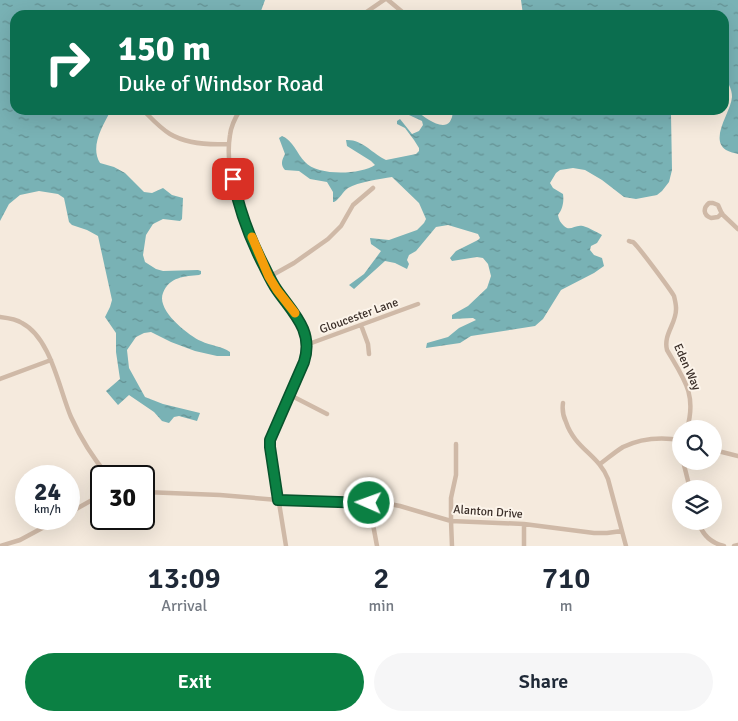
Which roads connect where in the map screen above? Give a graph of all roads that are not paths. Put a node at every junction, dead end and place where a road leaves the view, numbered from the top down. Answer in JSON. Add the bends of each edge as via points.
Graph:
{"nodes":[{"id":1,"x":384,"y":0,"type":"edge"},
{"id":2,"x":388,"y":0,"type":"edge"},
{"id":3,"x":369,"y":10,"type":"edge"},
{"id":4,"x":400,"y":10,"type":"edge"},
{"id":5,"x":149,"y":115,"type":"edge"},
{"id":6,"x":238,"y":115,"type":"edge"},
{"id":7,"x":229,"y":144,"type":"junction"},
{"id":8,"x":373,"y":188,"type":"dead end"},
{"id":9,"x":722,"y":213,"type":"junction"},
{"id":10,"x":738,"y":229,"type":"edge"},
{"id":11,"x":629,"y":241,"type":"dead end"},
{"id":12,"x":269,"y":277,"type":"junction"},
{"id":13,"x":418,"y":304,"type":"dead end"},
{"id":14,"x":0,"y":317,"type":"edge"},
{"id":15,"x":361,"y":325,"type":"junction"},
{"id":16,"x":306,"y":345,"type":"junction"},
{"id":17,"x":368,"y":354,"type":"dead end"},
{"id":18,"x":51,"y":360,"type":"junction"},
{"id":19,"x":0,"y":379,"type":"edge"},
{"id":20,"x":290,"y":395,"type":"junction"},
{"id":21,"x":563,"y":403,"type":"dead end"},
{"id":22,"x":327,"y":414,"type":"dead end"},
{"id":23,"x":689,"y":420,"type":"edge"},
{"id":24,"x":672,"y":439,"type":"edge"},
{"id":25,"x":456,"y":444,"type":"dead end"},
{"id":26,"x":722,"y":452,"type":"edge"},
{"id":27,"x":738,"y":456,"type":"edge"},
{"id":28,"x":600,"y":464,"type":"junction"},
{"id":29,"x":100,"y":465,"type":"edge"},
{"id":30,"x":155,"y":492,"type":"edge"},
{"id":31,"x":278,"y":500,"type":"junction"},
{"id":32,"x":369,"y":503,"type":"junction"},
{"id":33,"x":451,"y":521,"type":"junction"},
{"id":34,"x":524,"y":524,"type":"junction"},
{"id":35,"x":39,"y":530,"type":"edge"},
{"id":36,"x":622,"y":530,"type":"junction"},
{"id":37,"x":702,"y":530,"type":"edge"},
{"id":38,"x":0,"y":546,"type":"edge"},
{"id":39,"x":286,"y":546,"type":"edge"},
{"id":40,"x":377,"y":546,"type":"edge"},
{"id":41,"x":452,"y":546,"type":"edge"},
{"id":42,"x":524,"y":546,"type":"edge"},
{"id":43,"x":626,"y":546,"type":"edge"},
{"id":44,"x":724,"y":546,"type":"edge"}],
"edges":[{"from":1,"to":3,"type":"street"},
{"from":2,"to":4,"type":"street"},
{"from":5,"to":7,"type":"street","via":[[176,137],[209,144]]},
{"from":6,"to":7,"type":"street"},
{"from":7,"to":12,"type":"street","via":[[236,196]]},
{"from":8,"to":12,"type":"street","via":[[352,205],[341,226],[328,239]]},
{"from":9,"to":9,"type":"street","via":[[715,218],[708,217],[706,206],[714,203]]},
{"from":9,"to":10,"type":"street"},
{"from":11,"to":23,"type":"street","name":"Eden Way","via":[[634,243],[676,302],[666,345],[689,391]]},
{"from":12,"to":16,"type":"street","via":[[298,319]]},
{"from":13,"to":15,"type":"street","name":"Gloucester Lane"},
{"from":14,"to":18,"type":"street","via":[[21,322],[29,328],[39,338]]},
{"from":15,"to":16,"type":"street","name":"Gloucester Lane"},
{"from":15,"to":17,"type":"street"},
{"from":16,"to":20,"type":"street","via":[[304,362]]},
{"from":18,"to":19,"type":"street"},
{"from":18,"to":29,"type":"street","via":[[77,430]]},
{"from":20,"to":22,"type":"street"},
{"from":20,"to":31,"type":"street","via":[[270,440]]},
{"from":21,"to":28,"type":"street","via":[[563,414],[574,438]]},
{"from":24,"to":28,"type":"street","via":[[657,438],[624,447]]},
{"from":25,"to":33,"type":"street"},
{"from":26,"to":27,"type":"street"},
{"from":28,"to":36,"type":"street","via":[[608,479]]},
{"from":30,"to":31,"type":"street","name":"Alanton Drive"},
{"from":31,"to":32,"type":"street","name":"Alanton Drive"},
{"from":31,"to":39,"type":"street"},
{"from":32,"to":33,"type":"street","name":"Alanton Drive","via":[[400,506]]},
{"from":32,"to":40,"type":"street"},
{"from":33,"to":34,"type":"street","name":"Alanton Drive"},
{"from":33,"to":41,"type":"street"},
{"from":34,"to":36,"type":"street","name":"Alanton Drive","via":[[594,533]]},
{"from":34,"to":42,"type":"street"},
{"from":35,"to":38,"type":"street"},
{"from":36,"to":43,"type":"street"},
{"from":37,"to":44,"type":"street","via":[[708,538]]}]}
